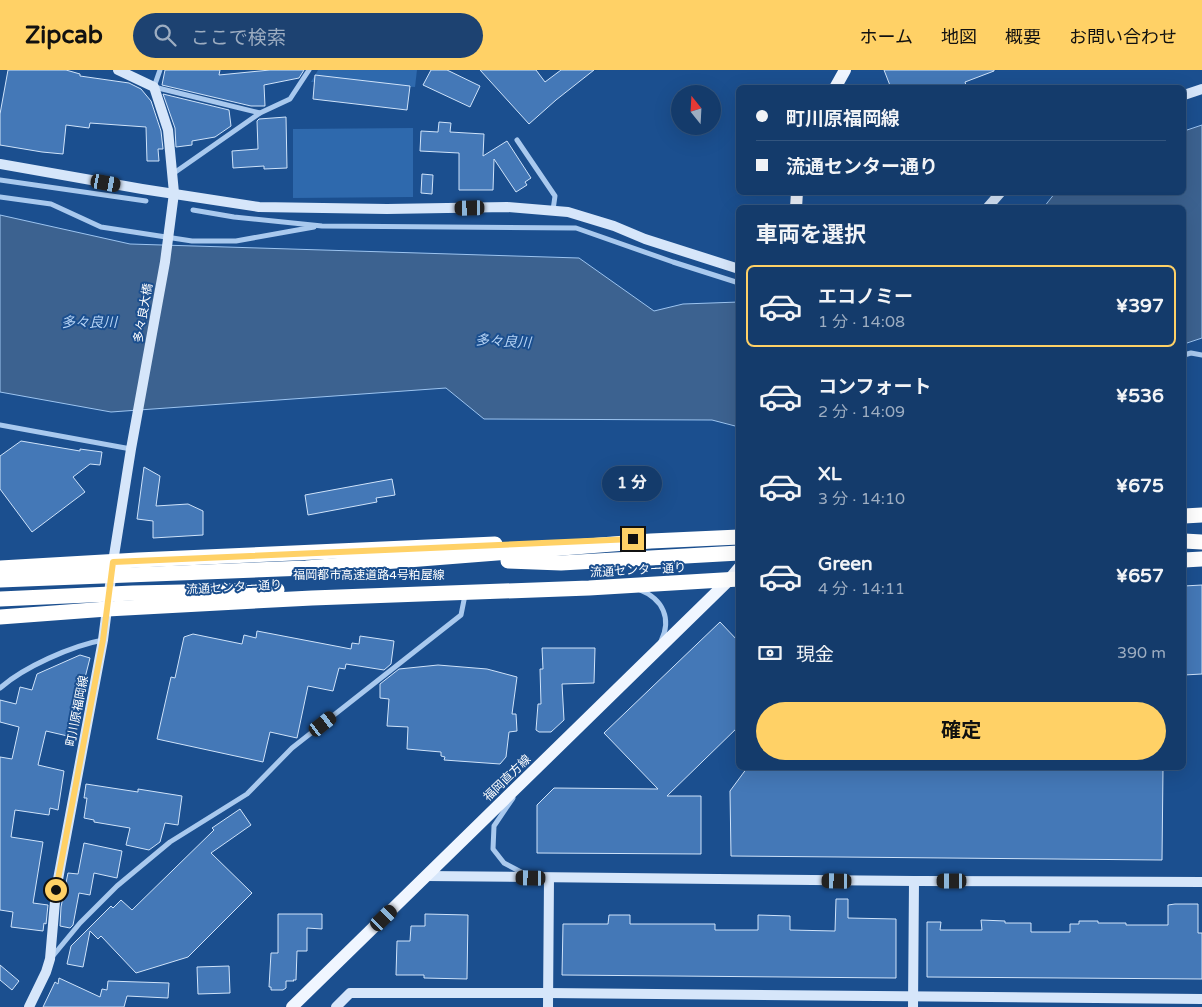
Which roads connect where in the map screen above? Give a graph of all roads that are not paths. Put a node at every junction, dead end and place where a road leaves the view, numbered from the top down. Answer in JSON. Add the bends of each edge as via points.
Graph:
{"nodes":[{"id":1,"x":118,"y":70,"type":"edge"},
{"id":2,"x":160,"y":70,"type":"edge"},
{"id":3,"x":310,"y":70,"type":"edge"},
{"id":4,"x":845,"y":70,"type":"edge"},
{"id":5,"x":837,"y":85,"type":"edge"},
{"id":6,"x":154,"y":87,"type":"junction"},
{"id":7,"x":1202,"y":89,"type":"edge"},
{"id":8,"x":1186,"y":94,"type":"edge"},
{"id":9,"x":260,"y":113,"type":"junction"},
{"id":10,"x":517,"y":140,"type":"dead end"},
{"id":11,"x":0,"y":164,"type":"edge"},
{"id":12,"x":174,"y":173,"type":"junction"},
{"id":13,"x":0,"y":180,"type":"edge"},
{"id":14,"x":174,"y":193,"type":"junction"},
{"id":15,"x":998,"y":195,"type":"edge"},
{"id":16,"x":0,"y":197,"type":"edge"},
{"id":17,"x":146,"y":201,"type":"dead end"},
{"id":18,"x":990,"y":205,"type":"edge"},
{"id":19,"x":193,"y":210,"type":"dead end"},
{"id":20,"x":552,"y":211,"type":"junction"},
{"id":21,"x":322,"y":226,"type":"junction"},
{"id":22,"x":736,"y":268,"type":"edge"},
{"id":23,"x":736,"y":282,"type":"edge"},
{"id":24,"x":1186,"y":354,"type":"edge"},
{"id":25,"x":1202,"y":355,"type":"edge"},
{"id":26,"x":137,"y":416,"type":"joint"},
{"id":27,"x":0,"y":425,"type":"edge"},
{"id":28,"x":131,"y":449,"type":"junction"},
{"id":29,"x":1186,"y":508,"type":"edge"},
{"id":30,"x":1202,"y":508,"type":"edge"},
{"id":31,"x":1202,"y":515,"type":"edge"},
{"id":32,"x":1186,"y":516,"type":"edge"},
{"id":33,"x":736,"y":532,"type":"edge"},
{"id":34,"x":736,"y":537,"type":"edge"},
{"id":35,"x":1186,"y":541,"type":"edge"},
{"id":36,"x":1202,"y":542,"type":"edge"},
{"id":37,"x":736,"y":553,"type":"edge"},
{"id":38,"x":1202,"y":558,"type":"edge"},
{"id":39,"x":431,"y":559,"type":"junction"},
{"id":40,"x":1186,"y":559,"type":"edge"},
{"id":41,"x":113,"y":562,"type":"junction"},
{"id":42,"x":0,"y":568,"type":"edge"},
{"id":43,"x":736,"y":577,"type":"edge"},
{"id":44,"x":736,"y":577,"type":"edge"},
{"id":45,"x":736,"y":578,"type":"edge"},
{"id":46,"x":0,"y":580,"type":"edge"},
{"id":47,"x":589,"y":588,"type":"junction"},
{"id":48,"x":466,"y":592,"type":"junction"},
{"id":49,"x":0,"y":599,"type":"edge"},
{"id":50,"x":107,"y":609,"type":"junction"},
{"id":51,"x":0,"y":617,"type":"edge"},
{"id":52,"x":103,"y":640,"type":"junction"},
{"id":53,"x":655,"y":653,"type":"junction"},
{"id":54,"x":0,"y":688,"type":"edge"},
{"id":55,"x":527,"y":777,"type":"junction"},
{"id":56,"x":426,"y":876,"type":"junction"},
{"id":57,"x":549,"y":878,"type":"junction"},
{"id":58,"x":914,"y":881,"type":"junction"},
{"id":59,"x":1202,"y":882,"type":"edge"},
{"id":60,"x":50,"y":960,"type":"junction"},
{"id":61,"x":548,"y":993,"type":"junction"},
{"id":62,"x":1202,"y":999,"type":"edge"},
{"id":63,"x":913,"y":1002,"type":"edge"},
{"id":64,"x":29,"y":1007,"type":"edge"},
{"id":65,"x":292,"y":1007,"type":"edge"},
{"id":66,"x":336,"y":1007,"type":"edge"},
{"id":67,"x":548,"y":1007,"type":"edge"}],
"edges":[{"from":1,"to":6,"type":"street"},
{"from":2,"to":6,"type":"street"},
{"from":3,"to":9,"type":"street","via":[[290,99]]},
{"from":4,"to":5,"type":"main road"},
{"from":6,"to":9,"type":"street"},
{"from":6,"to":12,"type":"street","via":[[168,130]]},
{"from":7,"to":8,"type":"street"},
{"from":9,"to":12,"type":"street"},
{"from":10,"to":20,"type":"street","via":[[555,196]]},
{"from":11,"to":14,"type":"street"},
{"from":12,"to":14,"type":"street"},
{"from":13,"to":17,"type":"street"},
{"from":14,"to":20,"type":"street","via":[[259,207],[507,207]]},
{"from":14,"to":26,"type":"street","name":"多々良大橋"},
{"from":15,"to":18,"type":"street"},
{"from":16,"to":21,"type":"street","via":[[51,204],[101,226],[192,241],[236,241]]},
{"from":19,"to":21,"type":"street"},
{"from":20,"to":22,"type":"street","via":[[568,212],[605,223]]},
{"from":21,"to":23,"type":"street","via":[[576,228]]},
{"from":24,"to":25,"type":"street"},
{"from":26,"to":28,"type":"street","name":"町川原福岡線"},
{"from":27,"to":28,"type":"street"},
{"from":28,"to":41,"type":"street","name":"町川原福岡線"},
{"from":29,"to":30,"type":"highway"},
{"from":31,"to":32,"type":"highway"},
{"from":33,"to":41,"type":"highway"},
{"from":34,"to":39,"type":"highway","name":"福岡都市高速道路4号粕屋線"},
{"from":35,"to":36,"type":"highway"},
{"from":37,"to":39,"type":"highway","via":[[561,563]]},
{"from":38,"to":40,"type":"highway"},
{"from":39,"to":46,"type":"highway","name":"福岡都市高速道路4号粕屋線","via":[[306,568]]},
{"from":41,"to":42,"type":"highway"},
{"from":41,"to":50,"type":"street","name":"町川原福岡線"},
{"from":43,"to":49,"type":"highway","name":"福岡都市高速道路4号粕屋線","via":[[660,586],[477,591],[134,593]]},
{"from":44,"to":47,"type":"highway","name":"流通センター通り"},
{"from":45,"to":53,"type":"main road","name":"福岡直方線"},
{"from":47,"to":48,"type":"highway","name":"流通センター通り"},
{"from":47,"to":53,"type":"street","via":[[641,590],[652,596],[664,610],[666,631]]},
{"from":48,"to":50,"type":"highway","name":"流通センター通り"},
{"from":48,"to":60,"type":"street","via":[[461,615],[292,748],[247,794],[170,842],[117,886],[80,923]]},
{"from":50,"to":51,"type":"highway","name":"流通センター通り"},
{"from":50,"to":52,"type":"street","name":"町川原福岡線"},
{"from":52,"to":54,"type":"street","via":[[87,643],[39,664]]},
{"from":52,"to":60,"type":"street","name":"町川原福岡線","via":[[56,890]]},
{"from":53,"to":55,"type":"main road","name":"福岡直方線"},
{"from":55,"to":56,"type":"main road","name":"福岡直方線"},
{"from":55,"to":57,"type":"street","via":[[494,826],[493,849],[504,863],[519,872]]},
{"from":56,"to":57,"type":"street"},
{"from":56,"to":65,"type":"main road","name":"福岡直方線"},
{"from":57,"to":58,"type":"street"},
{"from":57,"to":61,"type":"street"},
{"from":58,"to":59,"type":"street"},
{"from":58,"to":63,"type":"street"},
{"from":60,"to":64,"type":"street","name":"町川原福岡線"},
{"from":61,"to":63,"type":"street"},
{"from":61,"to":66,"type":"street","via":[[350,993]]},
{"from":61,"to":67,"type":"street"},
{"from":62,"to":63,"type":"street"}]}
